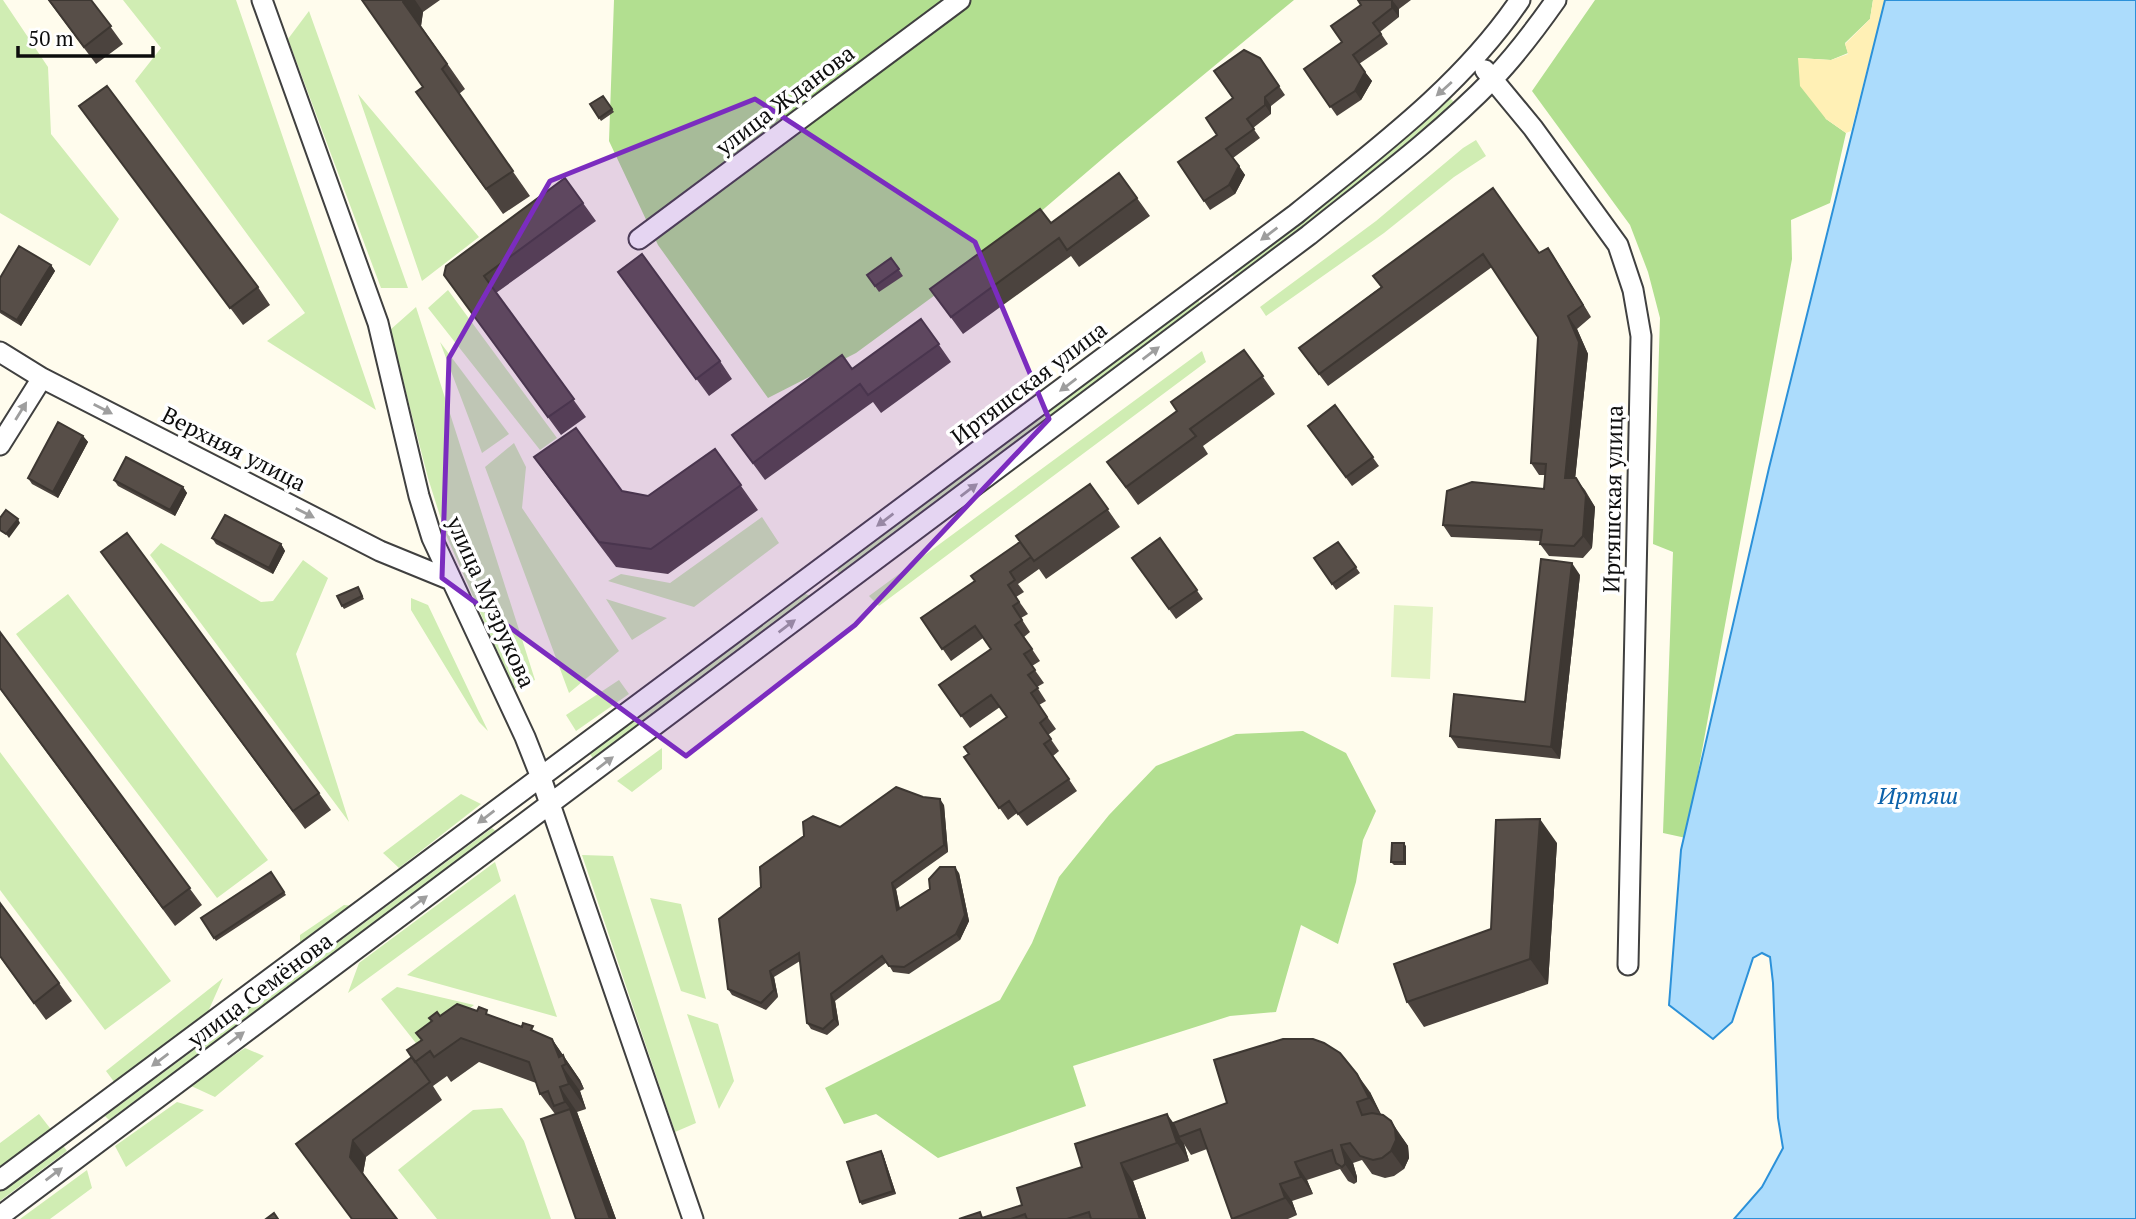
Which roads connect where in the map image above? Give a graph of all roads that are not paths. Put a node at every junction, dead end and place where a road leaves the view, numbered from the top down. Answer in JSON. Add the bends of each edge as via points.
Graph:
{"nodes":[{"id":1,"x":262,"y":0,"type":"edge"},
{"id":2,"x":960,"y":0,"type":"edge"},
{"id":3,"x":1521,"y":0,"type":"edge"},
{"id":4,"x":1556,"y":0,"type":"edge"},
{"id":5,"x":1474,"y":60,"type":"junction"},
{"id":6,"x":1494,"y":78,"type":"junction"},
{"id":7,"x":639,"y":239,"type":"dead end"},
{"id":8,"x":1215,"y":275,"type":"junction"},
{"id":9,"x":1231,"y":294,"type":"junction"},
{"id":10,"x":0,"y":352,"type":"edge"},
{"id":11,"x":42,"y":378,"type":"junction"},
{"id":12,"x":0,"y":445,"type":"edge"},
{"id":13,"x":815,"y":572,"type":"junction"},
{"id":14,"x":451,"y":580,"type":"junction"},
{"id":15,"x":831,"y":593,"type":"junction"},
{"id":16,"x":540,"y":775,"type":"junction"},
{"id":17,"x":550,"y":803,"type":"junction"},
{"id":18,"x":1628,"y":965,"type":"dead end"},
{"id":19,"x":69,"y":1128,"type":"junction"},
{"id":20,"x":83,"y":1152,"type":"junction"},
{"id":21,"x":0,"y":1180,"type":"edge"},
{"id":22,"x":0,"y":1216,"type":"edge"},
{"id":23,"x":693,"y":1219,"type":"edge"}],
"edges":[{"from":1,"to":14,"type":"street","name":"улица Музрукова","via":[[378,323],[419,496]]},
{"from":2,"to":7,"type":"street","name":"улица Жданова"},
{"from":3,"to":5,"type":"street","name":"Иртяшская улица"},
{"from":4,"to":6,"type":"street"},
{"from":5,"to":6,"type":"street","name":"Иртяшская улица"},
{"from":5,"to":8,"type":"street","name":"Иртяшская улица","one_way":true,"via":[[1381,145]]},
{"from":6,"to":9,"type":"street","via":[[1393,167]]},
{"from":6,"to":18,"type":"street","name":"Иртяшская улица","via":[[1618,245],[1633,290],[1641,336]]},
{"from":8,"to":9,"type":"street"},
{"from":8,"to":13,"type":"street","name":"Иртяшская улица","one_way":true},
{"from":15,"to":9,"type":"street","one_way":true},
{"from":10,"to":11,"type":"street","name":"Верхняя улица"},
{"from":12,"to":11,"type":"street","one_way":true},
{"from":11,"to":14,"type":"street","name":"Верхняя улица","one_way":true,"via":[[380,551]]},
{"from":13,"to":15,"type":"street"},
{"from":13,"to":16,"type":"street","name":"Иртяшская улица"},
{"from":14,"to":16,"type":"street","name":"улица Музрукова"},
{"from":17,"to":15,"type":"street","one_way":true},
{"from":16,"to":17,"type":"street","name":"улица Музрукова"},
{"from":16,"to":19,"type":"street","name":"улица Семёнова","one_way":true},
{"from":20,"to":17,"type":"street","name":"улица Семёнова","one_way":true},
{"from":17,"to":23,"type":"street","name":"улица Музрукова"},
{"from":19,"to":20,"type":"street"},
{"from":19,"to":21,"type":"street","name":"улица Семёнова"},
{"from":22,"to":20,"type":"street","name":"улица Семёнова","one_way":true}]}
